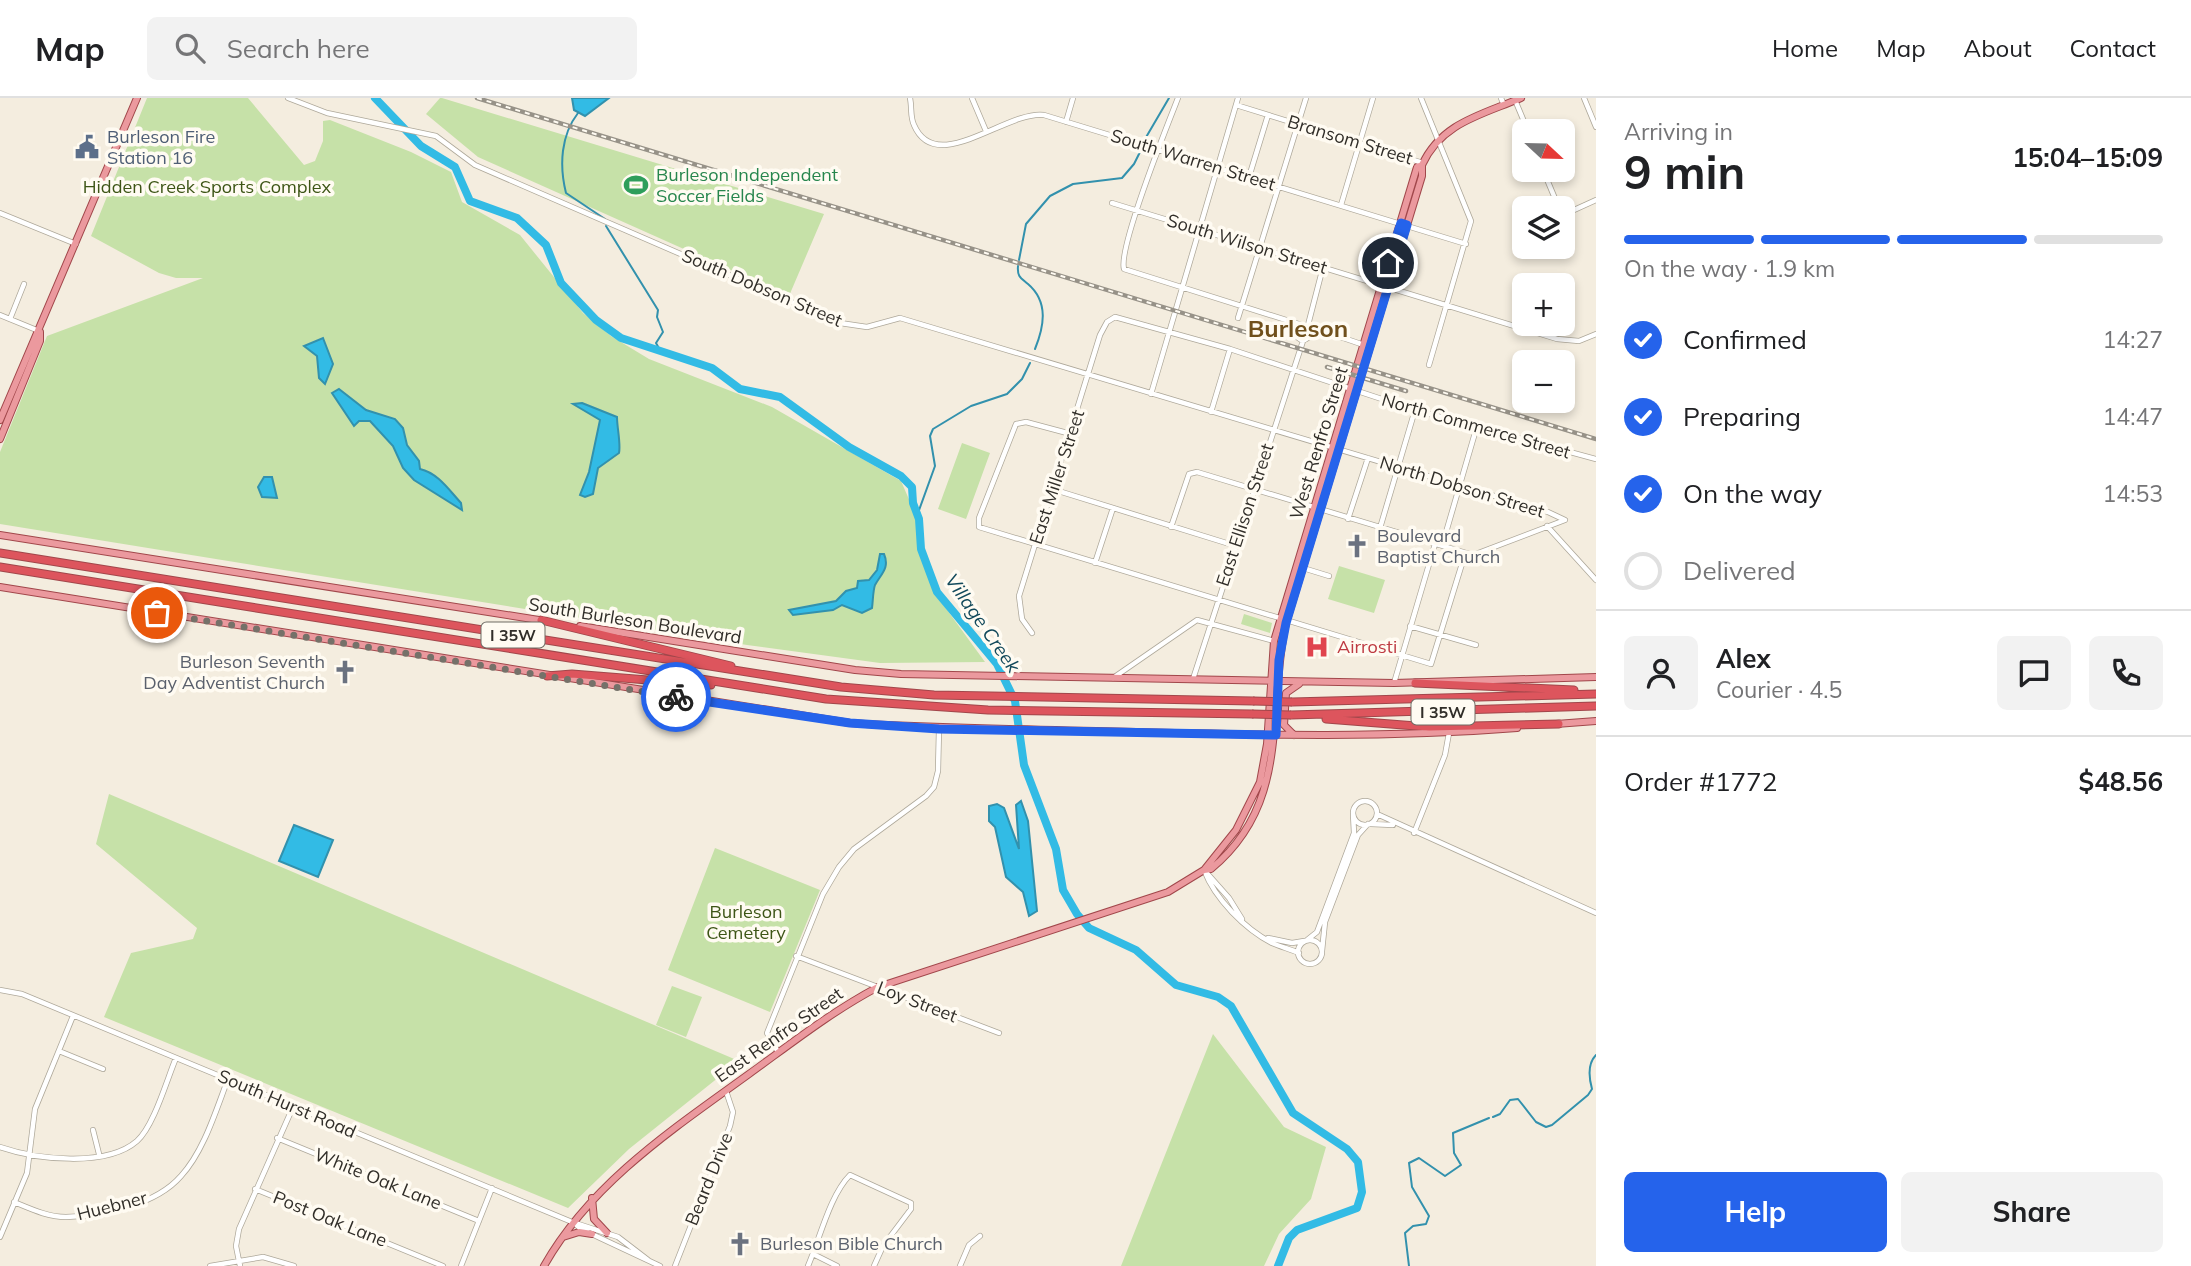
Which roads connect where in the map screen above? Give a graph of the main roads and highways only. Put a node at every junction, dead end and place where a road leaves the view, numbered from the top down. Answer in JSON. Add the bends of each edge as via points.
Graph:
{"nodes":[{"id":1,"x":137,"y":98,"type":"edge"},
{"id":2,"x":1518,"y":99,"type":"edge"},
{"id":3,"x":1502,"y":102,"type":"edge"},
{"id":4,"x":40,"y":332,"type":"junction"},
{"id":5,"x":1367,"y":346,"type":"junction"},
{"id":6,"x":1354,"y":390,"type":"junction"},
{"id":7,"x":1,"y":417,"type":"edge"},
{"id":8,"x":0,"y":439,"type":"edge"},
{"id":9,"x":1336,"y":447,"type":"junction"},
{"id":10,"x":0,"y":535,"type":"edge"},
{"id":11,"x":0,"y":554,"type":"edge"},
{"id":12,"x":0,"y":567,"type":"edge"},
{"id":13,"x":1300,"y":567,"type":"junction"},
{"id":14,"x":0,"y":587,"type":"edge"},
{"id":15,"x":541,"y":620,"type":"junction"},
{"id":16,"x":1284,"y":620,"type":"junction"},
{"id":17,"x":547,"y":676,"type":"junction"},
{"id":18,"x":765,"y":676,"type":"junction"},
{"id":19,"x":1596,"y":677,"type":"edge"},
{"id":20,"x":1270,"y":681,"type":"junction"},
{"id":21,"x":1278,"y":681,"type":"junction"},
{"id":22,"x":1304,"y":682,"type":"junction"},
{"id":23,"x":1415,"y":682,"type":"junction"},
{"id":24,"x":759,"y":689,"type":"junction"},
{"id":25,"x":1596,"y":692,"type":"edge"},
{"id":26,"x":1596,"y":706,"type":"edge"},
{"id":27,"x":1291,"y":715,"type":"junction"},
{"id":28,"x":1596,"y":722,"type":"edge"},
{"id":29,"x":1559,"y":724,"type":"junction"},
{"id":30,"x":1272,"y":735,"type":"junction"},
{"id":31,"x":1294,"y":735,"type":"junction"},
{"id":32,"x":1260,"y":782,"type":"junction"},
{"id":33,"x":1253,"y":819,"type":"junction"},
{"id":34,"x":1204,"y":870,"type":"junction"},
{"id":35,"x":593,"y":1198,"type":"junction"},
{"id":36,"x":607,"y":1233,"type":"road end"},
{"id":37,"x":592,"y":1234,"type":"road end"},
{"id":38,"x":561,"y":1237,"type":"junction"},
{"id":39,"x":544,"y":1266,"type":"edge"}],
"edges":[{"from":1,"to":4,"type":"main road"},
{"from":2,"to":3,"type":"main road"},
{"from":3,"to":5,"type":"main road","name":"West Renfro Street","via":[[1438,138],[1422,164],[1424,170]]},
{"from":4,"to":7,"type":"main road"},
{"from":4,"to":8,"type":"main road"},
{"from":5,"to":6,"type":"main road","name":"West Renfro Street"},
{"from":5,"to":6,"type":"main road","name":"West Renfro Street"},
{"from":6,"to":9,"type":"main road"},
{"from":9,"to":13,"type":"main road","via":[[1321,510]]},
{"from":9,"to":13,"type":"main road","name":"West Renfro Street","via":[[1313,508]]},
{"from":10,"to":15,"type":"main road","name":"South Burleson Boulevard"},
{"from":11,"to":18,"type":"highway","number":"I 35W"},
{"from":12,"to":24,"type":"highway","number":"I 35W"},
{"from":13,"to":16,"type":"main road"},
{"from":14,"to":17,"type":"main road"},
{"from":15,"to":18,"type":"highway"},
{"from":15,"to":20,"type":"main road","name":"South Burleson Boulevard","via":[[855,670]]},
{"from":16,"to":20,"type":"main road","via":[[1274,641]]},
{"from":16,"to":21,"type":"main road"},
{"from":17,"to":24,"type":"highway","via":[[572,674]]},
{"from":17,"to":30,"type":"main road","via":[[784,715],[939,729]]},
{"from":18,"to":25,"type":"highway","number":"I 35W","bridge":true,"via":[[883,691],[1292,702]]},
{"from":19,"to":23,"type":"main road","name":"South Burleson Boulevard"},
{"from":20,"to":21,"type":"main road","name":"South Burleson Boulevard"},
{"from":20,"to":30,"type":"main road"},
{"from":21,"to":22,"type":"main road","name":"South Burleson Boulevard"},
{"from":21,"to":30,"type":"main road"},
{"from":22,"to":23,"type":"main road","name":"South Burleson Boulevard"},
{"from":22,"to":31,"type":"main road","via":[[1286,693],[1284,725]]},
{"from":23,"to":25,"type":"highway"},
{"from":24,"to":27,"type":"highway","number":"I 35W","bridge":true,"via":[[857,703],[988,710]]},
{"from":26,"to":27,"type":"highway","number":"I 35W"},
{"from":27,"to":29,"type":"highway","via":[[1406,726]]},
{"from":28,"to":29,"type":"main road"},
{"from":29,"to":31,"type":"main road","via":[[1449,733]]},
{"from":30,"to":31,"type":"main road"},
{"from":30,"to":32,"type":"main road","name":"East Renfro Street"},
{"from":30,"to":33,"type":"main road","name":"East Renfro Street","via":[[1267,783]]},
{"from":32,"to":33,"type":"main road"},
{"from":32,"to":34,"type":"main road","name":"East Renfro Street","via":[[1236,830]]},
{"from":33,"to":34,"type":"main road","name":"East Renfro Street","via":[[1223,858]]},
{"from":34,"to":35,"type":"main road","name":"East Renfro Street","via":[[1167,892],[877,987],[810,1027],[643,1154]]},
{"from":35,"to":36,"type":"main road","via":[[594,1219]]},
{"from":35,"to":38,"type":"main road","name":"East Renfro Street"},
{"from":37,"to":38,"type":"main road"},
{"from":38,"to":39,"type":"main road","name":"East Renfro Street"}]}
